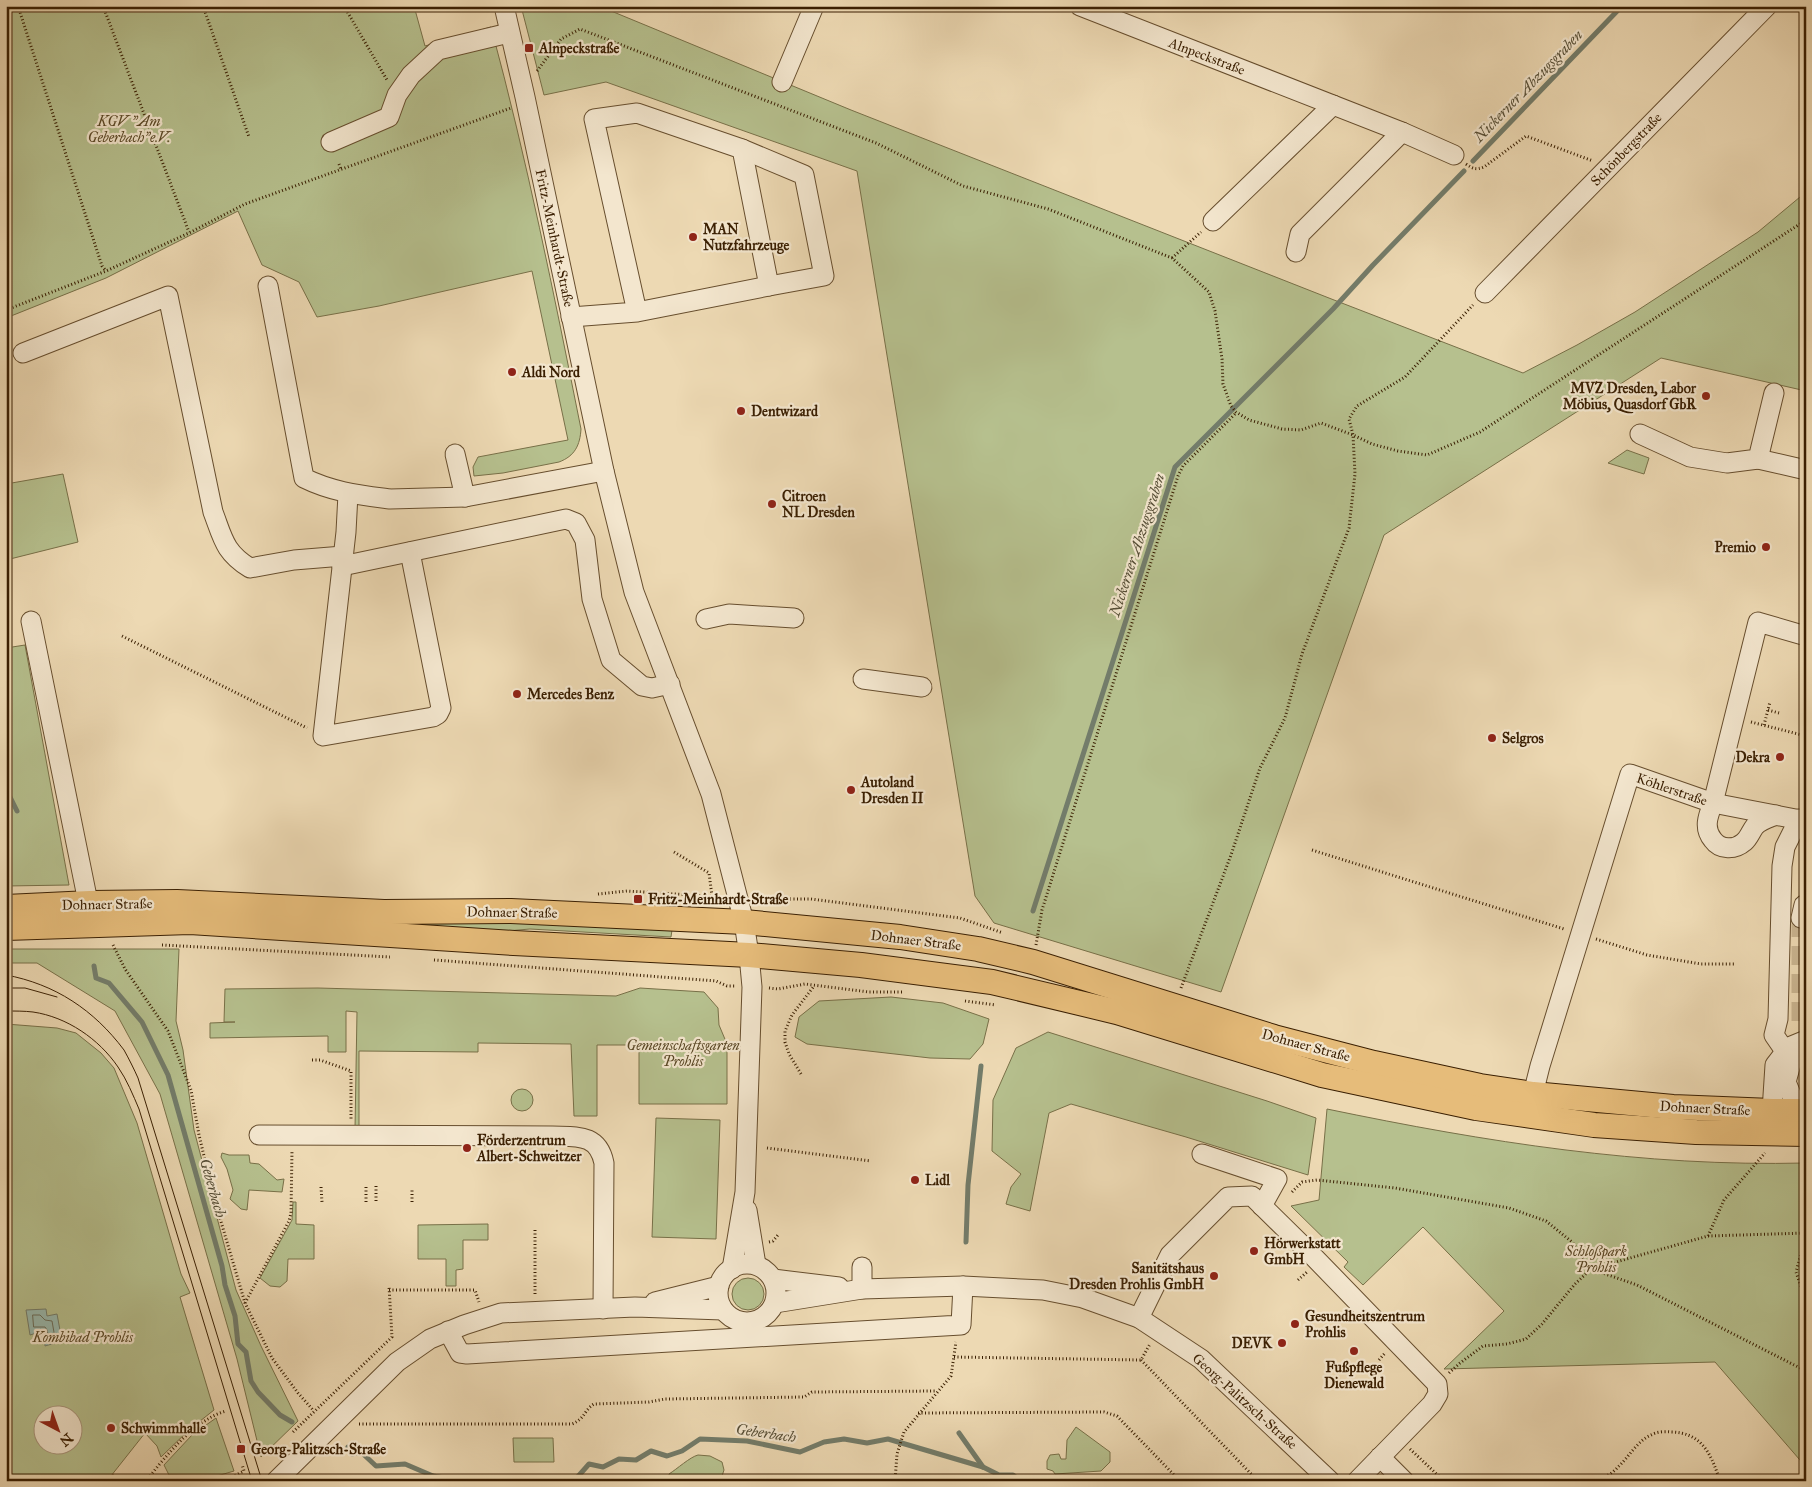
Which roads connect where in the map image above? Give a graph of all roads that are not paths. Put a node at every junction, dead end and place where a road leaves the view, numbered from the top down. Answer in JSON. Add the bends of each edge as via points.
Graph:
{"nodes":[{"id":1,"x":504,"y":6,"type":"edge"},
{"id":2,"x":814,"y":6,"type":"edge"},
{"id":3,"x":1080,"y":6,"type":"edge"},
{"id":4,"x":1767,"y":6,"type":"edge"},
{"id":5,"x":509,"y":34,"type":"junction"},
{"id":6,"x":782,"y":82,"type":"dead end"},
{"id":7,"x":1333,"y":105,"type":"junction"},
{"id":8,"x":1402,"y":132,"type":"junction"},
{"id":9,"x":332,"y":142,"type":"dead end"},
{"id":10,"x":742,"y":150,"type":"junction"},
{"id":11,"x":1454,"y":155,"type":"dead end"},
{"id":12,"x":1213,"y":221,"type":"road end"},
{"id":13,"x":1296,"y":252,"type":"dead end"},
{"id":14,"x":268,"y":286,"type":"dead end"},
{"id":15,"x":768,"y":286,"type":"junction"},
{"id":16,"x":1485,"y":292,"type":"road end"},
{"id":17,"x":637,"y":312,"type":"junction"},
{"id":18,"x":572,"y":317,"type":"junction"},
{"id":19,"x":23,"y":353,"type":"dead end"},
{"id":20,"x":1774,"y":393,"type":"dead end"},
{"id":21,"x":1640,"y":434,"type":"dead end"},
{"id":22,"x":455,"y":454,"type":"dead end"},
{"id":23,"x":1758,"y":459,"type":"junction"},
{"id":24,"x":1806,"y":470,"type":"edge"},
{"id":25,"x":604,"y":471,"type":"junction"},
{"id":26,"x":348,"y":494,"type":"junction"},
{"id":27,"x":465,"y":497,"type":"junction"},
{"id":28,"x":410,"y":552,"type":"junction"},
{"id":29,"x":342,"y":561,"type":"junction"},
{"id":30,"x":794,"y":618,"type":"dead end"},
{"id":31,"x":706,"y":619,"type":"dead end"},
{"id":32,"x":31,"y":621,"type":"dead end"},
{"id":33,"x":1806,"y":636,"type":"edge"},
{"id":34,"x":863,"y":679,"type":"dead end"},
{"id":35,"x":670,"y":684,"type":"junction"},
{"id":36,"x":922,"y":687,"type":"dead end"},
{"id":37,"x":1713,"y":803,"type":"junction"},
{"id":38,"x":1776,"y":815,"type":"junction"},
{"id":39,"x":1802,"y":820,"type":"edge"},
{"id":40,"x":90,"y":903,"type":"junction"},
{"id":41,"x":6,"y":907,"type":"edge"},
{"id":42,"x":744,"y":922,"type":"junction"},
{"id":43,"x":6,"y":928,"type":"edge"},
{"id":44,"x":749,"y":955,"type":"junction"},
{"id":45,"x":1800,"y":1043,"type":"edge"},
{"id":46,"x":1533,"y":1094,"type":"junction"},
{"id":47,"x":1772,"y":1111,"type":"junction"},
{"id":48,"x":1802,"y":1111,"type":"edge"},
{"id":49,"x":260,"y":1134,"type":"dead end"},
{"id":50,"x":1806,"y":1134,"type":"edge"},
{"id":51,"x":1202,"y":1154,"type":"dead end"},
{"id":52,"x":745,"y":1192,"type":"junction"},
{"id":53,"x":1262,"y":1206,"type":"junction"},
{"id":54,"x":756,"y":1265,"type":"junction"},
{"id":55,"x":862,"y":1267,"type":"dead end"},
{"id":56,"x":732,"y":1268,"type":"junction"},
{"id":57,"x":773,"y":1279,"type":"junction"},
{"id":58,"x":719,"y":1286,"type":"junction"},
{"id":59,"x":963,"y":1286,"type":"junction"},
{"id":60,"x":862,"y":1289,"type":"junction"},
{"id":61,"x":775,"y":1303,"type":"junction"},
{"id":62,"x":635,"y":1308,"type":"junction"},
{"id":63,"x":603,"y":1309,"type":"junction"},
{"id":64,"x":723,"y":1310,"type":"junction"},
{"id":65,"x":1140,"y":1318,"type":"junction"},
{"id":66,"x":448,"y":1332,"type":"junction"},
{"id":67,"x":1380,"y":1457,"type":"junction"},
{"id":68,"x":285,"y":1478,"type":"edge"},
{"id":69,"x":1330,"y":1481,"type":"edge"},
{"id":70,"x":1357,"y":1481,"type":"edge"},
{"id":71,"x":1404,"y":1481,"type":"edge"}],
"edges":[{"from":1,"to":5,"type":"street","name":"Fritz-Meinhardt-Straße"},
{"from":2,"to":6,"type":"street"},
{"from":3,"to":7,"type":"street","name":"Alnpeckstraße"},
{"from":4,"to":16,"type":"street","name":"Schönbergstraße"},
{"from":5,"to":9,"type":"street","via":[[438,50],[411,75],[397,94],[389,117]]},
{"from":5,"to":18,"type":"street","name":"Fritz-Meinhardt-Straße"},
{"from":7,"to":8,"type":"street","name":"Alnpeckstraße"},
{"from":7,"to":12,"type":"street"},
{"from":8,"to":11,"type":"street","name":"Alnpeckstraße"},
{"from":8,"to":13,"type":"street","via":[[1300,234]]},
{"from":10,"to":15,"type":"street"},
{"from":10,"to":15,"type":"street","via":[[804,175],[824,276]]},
{"from":10,"to":17,"type":"street","via":[[637,114],[594,119]]},
{"from":14,"to":26,"type":"street","via":[[304,478]]},
{"from":15,"to":17,"type":"street"},
{"from":17,"to":18,"type":"street"},
{"from":18,"to":25,"type":"street","name":"Fritz-Meinhardt-Straße"},
{"from":19,"to":29,"type":"street","via":[[168,296],[213,512],[225,544],[236,560],[250,568],[294,560]]},
{"from":20,"to":23,"type":"street"},
{"from":21,"to":23,"type":"street","via":[[1690,457],[1727,463]]},
{"from":22,"to":27,"type":"street"},
{"from":23,"to":24,"type":"street"},
{"from":25,"to":27,"type":"street"},
{"from":25,"to":35,"type":"street","name":"Fritz-Meinhardt-Straße","via":[[634,592]]},
{"from":26,"to":27,"type":"street","via":[[390,499]]},
{"from":26,"to":29,"type":"street"},
{"from":28,"to":29,"type":"street"},
{"from":28,"to":29,"type":"street","via":[[441,708],[433,717],[323,736]]},
{"from":28,"to":35,"type":"street","via":[[566,519],[576,523],[585,540],[592,600],[611,660],[642,686],[652,688]]},
{"from":30,"to":31,"type":"street","via":[[729,614]]},
{"from":32,"to":40,"type":"street"},
{"from":33,"to":37,"type":"street","via":[[1758,622]]},
{"from":34,"to":36,"type":"street"},
{"from":35,"to":42,"type":"street","name":"Fritz-Meinhardt-Straße","via":[[711,794]]},
{"from":37,"to":38,"type":"street","name":"Köhlerstraße"},
{"from":37,"to":38,"type":"street","name":"Köhlerstraße","via":[[1707,819],[1708,834],[1724,848],[1735,848],[1745,842],[1756,825]]},
{"from":37,"to":46,"type":"street","name":"Köhlerstraße","via":[[1630,774]]},
{"from":38,"to":39,"type":"street","name":"Köhlerstraße"},
{"from":39,"to":45,"type":"street","via":[[1785,847],[1782,866],[1778,1019],[1774,1035]]},
{"from":40,"to":41,"type":"main road","name":"Dohnaer Straße"},
{"from":40,"to":42,"type":"main road","name":"Dohnaer Straße","via":[[177,902],[384,912],[511,911]]},
{"from":42,"to":44,"type":"street","name":"Fritz-Meinhardt-Straße"},
{"from":42,"to":46,"type":"main road","name":"Dohnaer Straße","via":[[900,937],[978,949],[1035,949],[1274,1037],[1374,1064]]},
{"from":43,"to":44,"type":"main road","name":"Dohnaer Straße","via":[[190,922]]},
{"from":44,"to":50,"type":"main road","name":"Dohnaer Straße","via":[[992,982],[1117,1012],[1322,1075],[1476,1108],[1594,1125],[1696,1132]]},
{"from":44,"to":52,"type":"street","via":[[752,987]]},
{"from":45,"to":47,"type":"street","via":[[1775,1065]]},
{"from":45,"to":48,"type":"street","via":[[1786,1082]]},
{"from":46,"to":47,"type":"main road","name":"Dohnaer Straße","via":[[1673,1108]]},
{"from":47,"to":48,"type":"main road","name":"Dohnaer Straße"},
{"from":49,"to":63,"type":"street","via":[[588,1139],[594,1143],[604,1163]]},
{"from":51,"to":53,"type":"street","via":[[1277,1179]]},
{"from":52,"to":54,"type":"street"},
{"from":52,"to":56,"type":"street"},
{"from":53,"to":65,"type":"street","via":[[1252,1196],[1228,1198],[1170,1255]]},
{"from":53,"to":67,"type":"street","via":[[1437,1384],[1438,1394],[1432,1404]]},
{"from":54,"to":56,"type":"street"},
{"from":54,"to":57,"type":"street"},
{"from":55,"to":60,"type":"street"},
{"from":56,"to":58,"type":"street"},
{"from":57,"to":60,"type":"street","name":"Georg-Palitzsch-Straße"},
{"from":57,"to":61,"type":"street","via":[[777,1290]]},
{"from":58,"to":62,"type":"street"},
{"from":58,"to":64,"type":"street"},
{"from":59,"to":60,"type":"street","name":"Georg-Palitzsch-Straße"},
{"from":59,"to":65,"type":"street","name":"Georg-Palitzsch-Straße","via":[[1043,1290],[1083,1298]]},
{"from":59,"to":66,"type":"street","via":[[961,1325],[467,1354],[460,1353]]},
{"from":60,"to":61,"type":"street","name":"Georg-Palitzsch-Straße"},
{"from":61,"to":64,"type":"street","via":[[766,1316],[751,1323],[732,1319]]},
{"from":62,"to":63,"type":"street"},
{"from":62,"to":64,"type":"street"},
{"from":63,"to":66,"type":"street","via":[[501,1313]]},
{"from":65,"to":69,"type":"street","name":"Georg-Palitzsch-Straße","via":[[1202,1359]]},
{"from":66,"to":68,"type":"street","via":[[430,1339],[397,1362],[307,1448]]},
{"from":67,"to":70,"type":"street"},
{"from":67,"to":71,"type":"street"}]}
